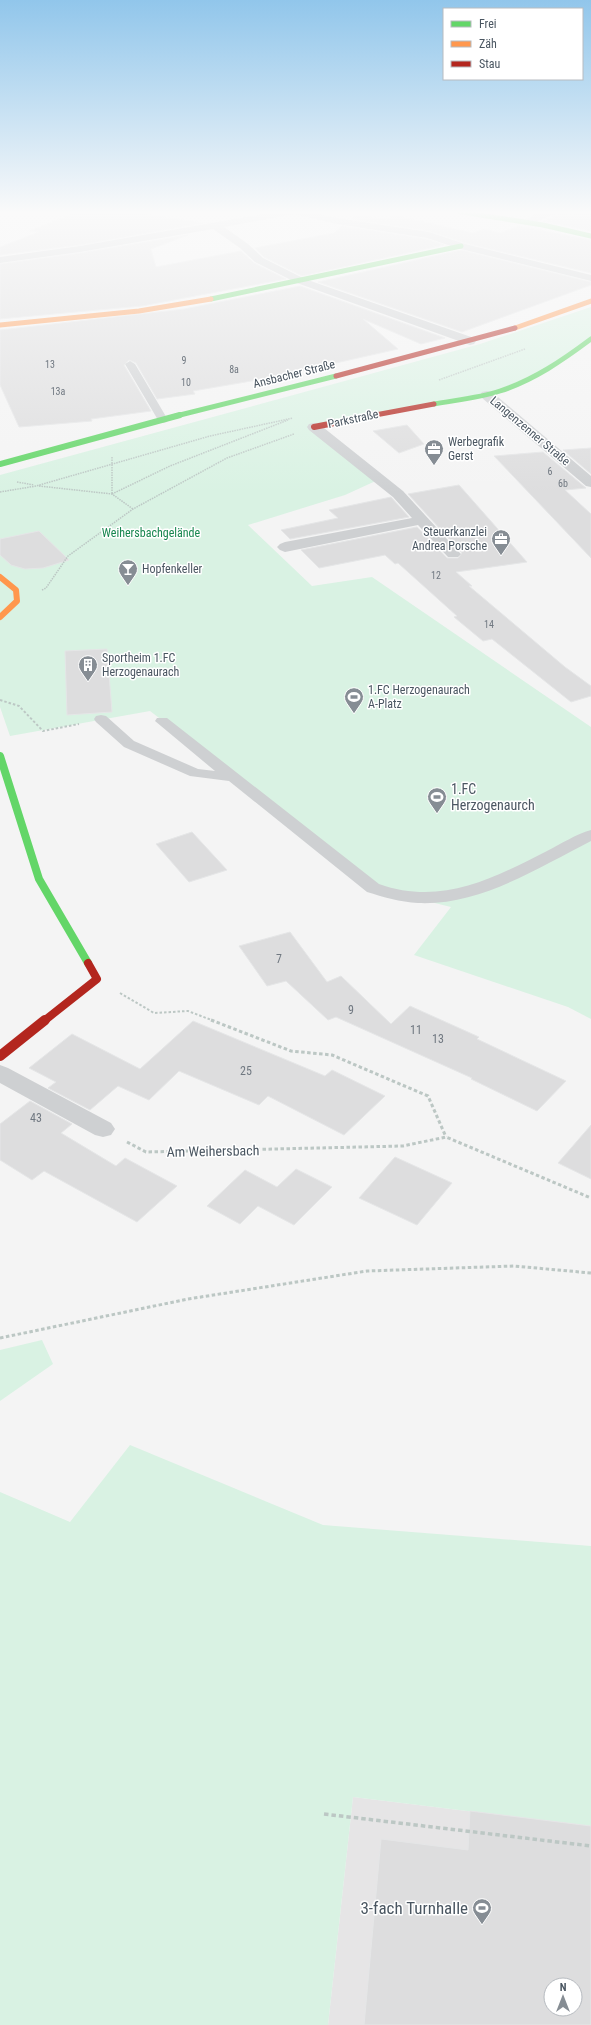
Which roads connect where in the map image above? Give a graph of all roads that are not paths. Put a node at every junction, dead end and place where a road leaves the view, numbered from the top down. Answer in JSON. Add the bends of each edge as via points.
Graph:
{"nodes":[{"id":1,"x":171,"y":306,"type":"edge"},
{"id":2,"x":370,"y":306,"type":"edge"},
{"id":3,"x":579,"y":306,"type":"edge"},
{"id":4,"x":0,"y":325,"type":"edge"},
{"id":5,"x":591,"y":339,"type":"edge"},
{"id":6,"x":470,"y":341,"type":"junction"},
{"id":7,"x":130,"y":364,"type":"dead end"},
{"id":8,"x":487,"y":395,"type":"junction"},
{"id":9,"x":163,"y":420,"type":"junction"},
{"id":10,"x":314,"y":427,"type":"joint"},
{"id":11,"x":0,"y":464,"type":"edge"},
{"id":12,"x":591,"y":483,"type":"edge"},
{"id":13,"x":422,"y":520,"type":"junction"},
{"id":14,"x":285,"y":547,"type":"dead end"},
{"id":15,"x":453,"y":554,"type":"dead end"},
{"id":16,"x":0,"y":577,"type":"edge"},
{"id":17,"x":0,"y":617,"type":"edge"},
{"id":18,"x":101,"y":719,"type":"road end"},
{"id":19,"x":162,"y":721,"type":"dead end"},
{"id":20,"x":0,"y":756,"type":"edge"},
{"id":21,"x":232,"y":777,"type":"junction"},
{"id":22,"x":591,"y":835,"type":"edge"},
{"id":23,"x":0,"y":1056,"type":"edge"},
{"id":24,"x":0,"y":1073,"type":"edge"},
{"id":25,"x":104,"y":1129,"type":"road end"}],
"edges":[{"from":1,"to":4,"type":"street"},
{"from":2,"to":6,"type":"street"},
{"from":3,"to":6,"type":"street","name":"Ansbacher Straße"},
{"from":5,"to":8,"type":"street","name":"Langenzenner Straße","via":[[558,364],[532,378]]},
{"from":6,"to":9,"type":"street","name":"Ansbacher Straße"},
{"from":7,"to":9,"type":"lane"},
{"from":8,"to":10,"type":"street","name":"Parkstraße"},
{"from":8,"to":12,"type":"street","name":"Langenzenner Straße"},
{"from":9,"to":11,"type":"street","name":"Ansbacher Straße"},
{"from":10,"to":13,"type":"street","name":"Parkstraße","via":[[398,494]]},
{"from":13,"to":14,"type":"street"},
{"from":13,"to":15,"type":"street","name":"Parkstraße"},
{"from":16,"to":17,"type":"street","via":[[16,590],[17,601]]},
{"from":18,"to":21,"type":"lane","via":[[135,747],[195,773]]},
{"from":19,"to":21,"type":"lane"},
{"from":20,"to":23,"type":"street","via":[[39,879],[97,979]]},
{"from":21,"to":22,"type":"lane","via":[[373,888],[398,896],[455,896],[484,886]]},
{"from":24,"to":25,"type":"street"}]}
